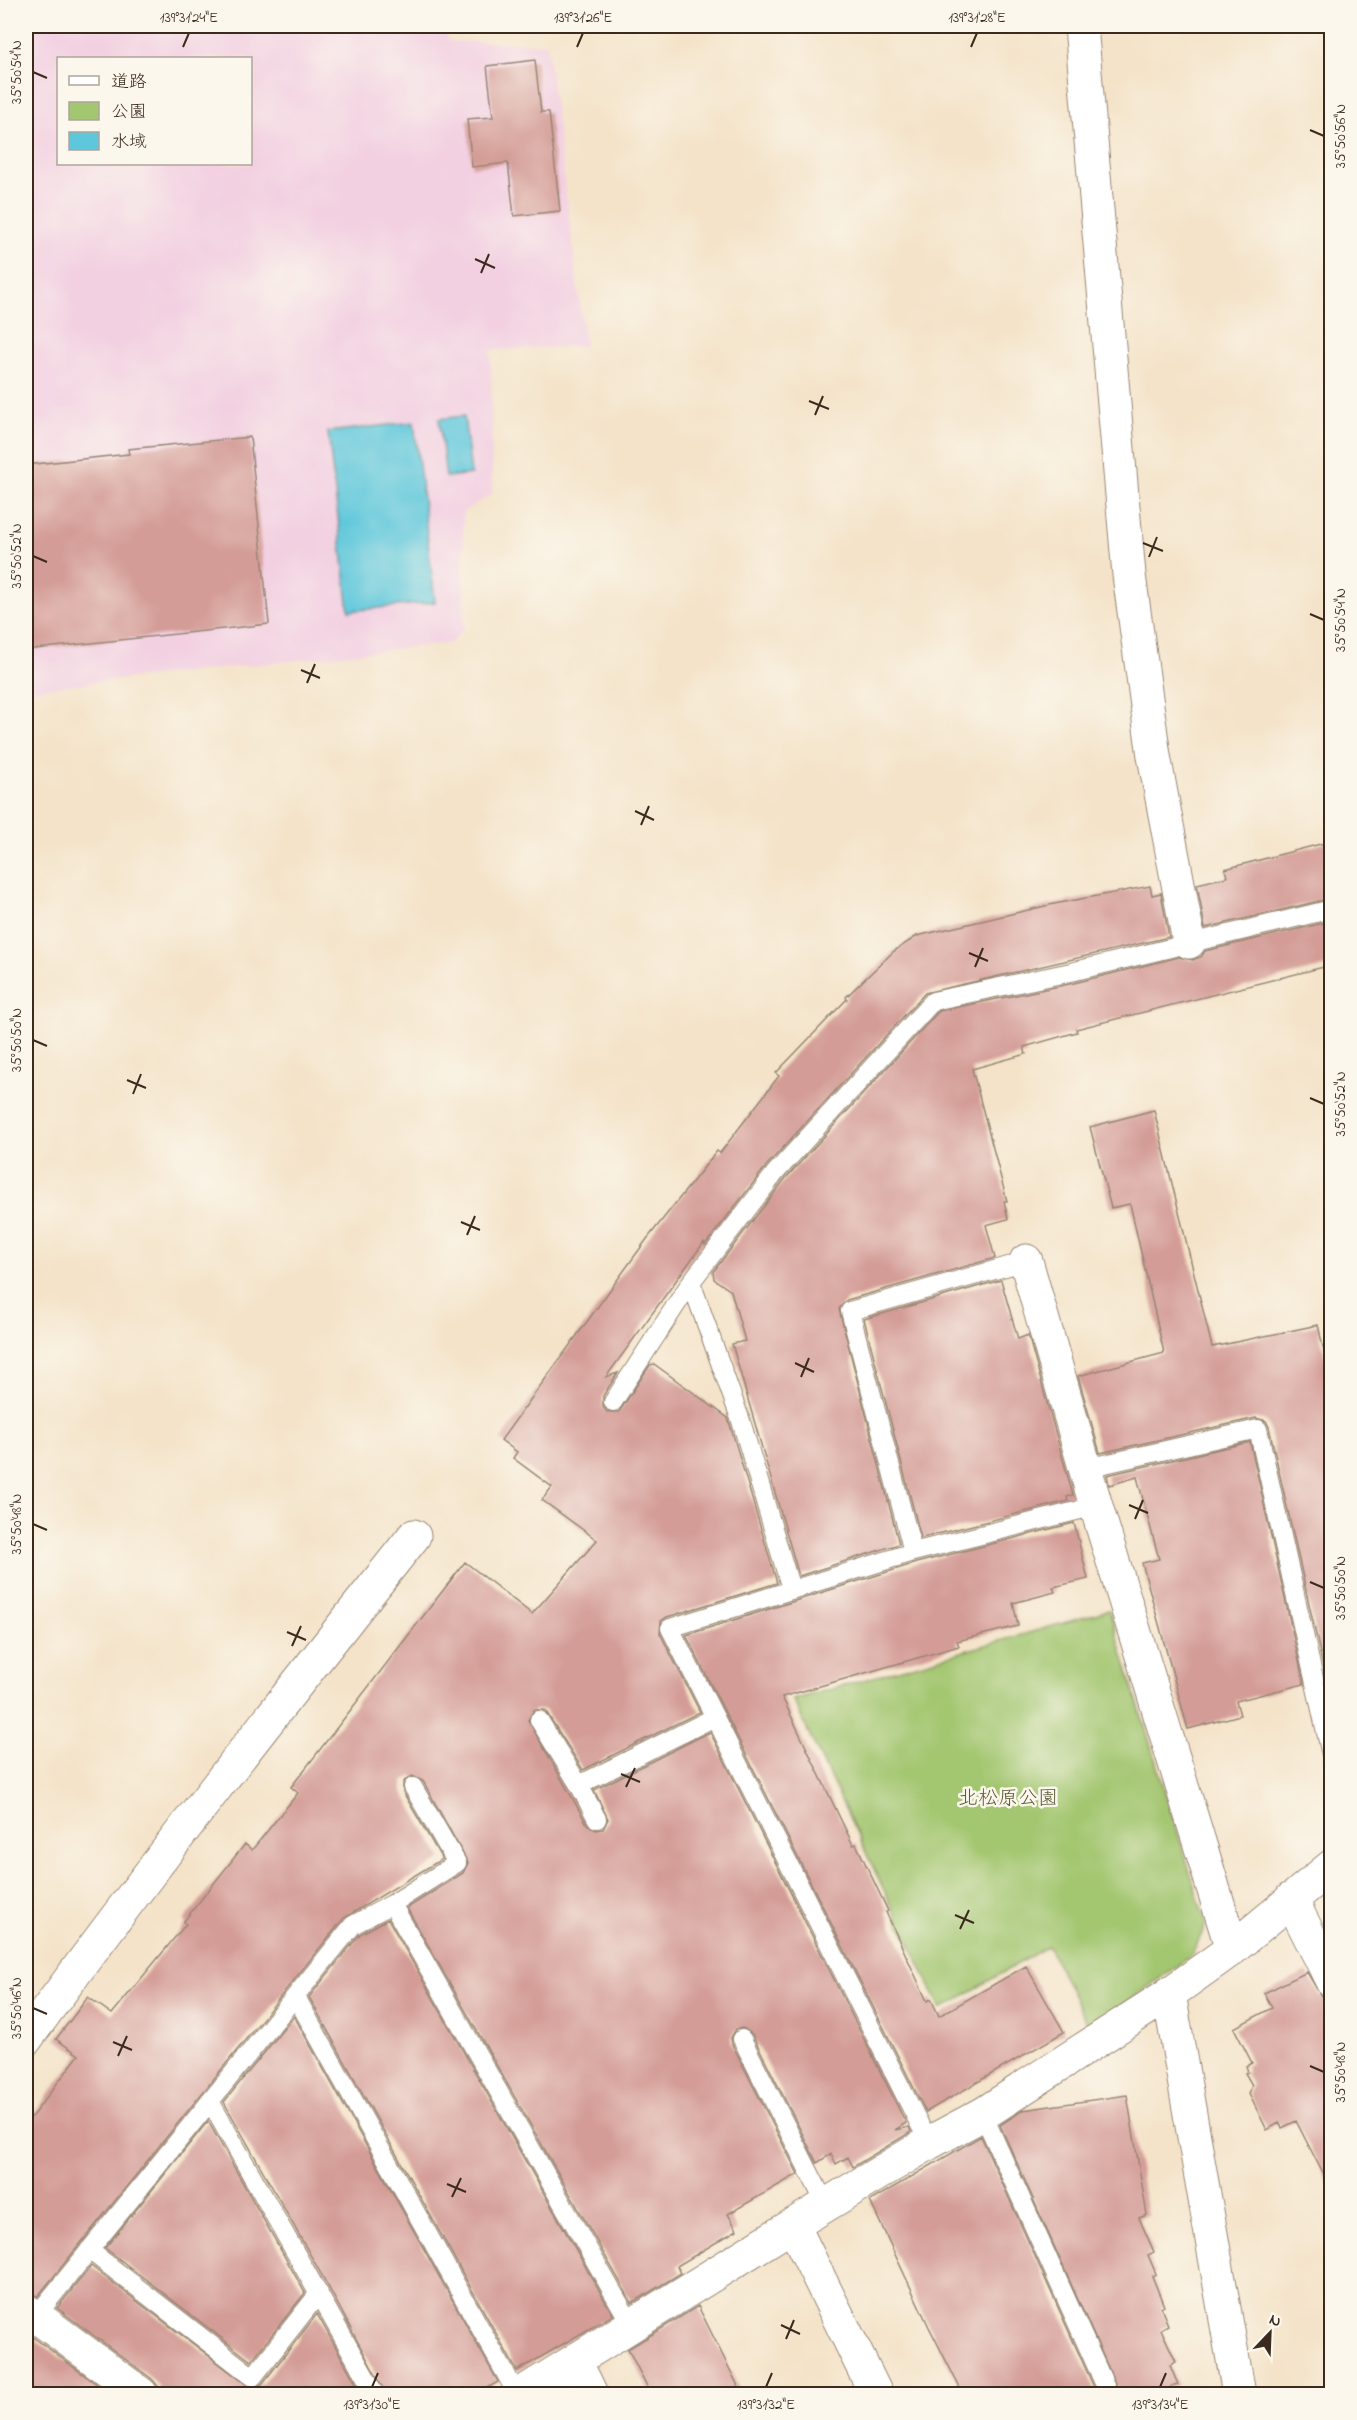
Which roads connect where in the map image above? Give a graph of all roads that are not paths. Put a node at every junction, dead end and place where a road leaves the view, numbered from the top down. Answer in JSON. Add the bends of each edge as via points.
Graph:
{"nodes":[{"id":1,"x":1081,"y":26,"type":"edge"},
{"id":2,"x":1332,"y":909,"type":"edge"},
{"id":3,"x":1189,"y":942,"type":"junction"},
{"id":4,"x":1026,"y":1261,"type":"joint"},
{"id":5,"x":691,"y":1282,"type":"junction"},
{"id":6,"x":613,"y":1402,"type":"dead end"},
{"id":7,"x":1087,"y":1468,"type":"junction"},
{"id":8,"x":1096,"y":1506,"type":"junction"},
{"id":9,"x":414,"y":1536,"type":"dead end"},
{"id":10,"x":913,"y":1552,"type":"junction"},
{"id":11,"x":791,"y":1589,"type":"junction"},
{"id":12,"x":715,"y":1717,"type":"junction"},
{"id":13,"x":539,"y":1720,"type":"dead end"},
{"id":14,"x":1332,"y":1759,"type":"edge"},
{"id":15,"x":579,"y":1785,"type":"junction"},
{"id":16,"x":413,"y":1787,"type":"dead end"},
{"id":17,"x":597,"y":1819,"type":"dead end"},
{"id":18,"x":1332,"y":1866,"type":"edge"},
{"id":19,"x":1291,"y":1899,"type":"junction"},
{"id":20,"x":392,"y":1904,"type":"junction"},
{"id":21,"x":1232,"y":1949,"type":"junction"},
{"id":22,"x":1332,"y":1981,"type":"edge"},
{"id":23,"x":1168,"y":1994,"type":"junction"},
{"id":24,"x":296,"y":1997,"type":"junction"},
{"id":25,"x":26,"y":2039,"type":"edge"},
{"id":26,"x":742,"y":2039,"type":"dead end"},
{"id":27,"x":211,"y":2103,"type":"junction"},
{"id":28,"x":983,"y":2115,"type":"junction"},
{"id":29,"x":930,"y":2143,"type":"junction"},
{"id":30,"x":826,"y":2205,"type":"junction"},
{"id":31,"x":793,"y":2225,"type":"junction"},
{"id":32,"x":89,"y":2250,"type":"junction"},
{"id":33,"x":319,"y":2293,"type":"junction"},
{"id":34,"x":31,"y":2314,"type":"edge"},
{"id":35,"x":632,"y":2326,"type":"junction"},
{"id":36,"x":575,"y":2361,"type":"junction"},
{"id":37,"x":141,"y":2394,"type":"edge"},
{"id":38,"x":375,"y":2394,"type":"edge"},
{"id":39,"x":519,"y":2394,"type":"edge"},
{"id":40,"x":591,"y":2394,"type":"edge"},
{"id":41,"x":876,"y":2394,"type":"edge"},
{"id":42,"x":1109,"y":2394,"type":"edge"},
{"id":43,"x":1239,"y":2394,"type":"edge"}],
"edges":[{"from":1,"to":3,"type":"street","via":[[1129,575],[1154,756]]},
{"from":2,"to":3,"type":"lane"},
{"from":3,"to":5,"type":"lane","via":[[933,1001],[776,1173]]},
{"from":4,"to":7,"type":"street"},
{"from":4,"to":10,"type":"lane","via":[[850,1311]]},
{"from":5,"to":6,"type":"lane"},
{"from":5,"to":11,"type":"lane","via":[[741,1421]]},
{"from":7,"to":8,"type":"street"},
{"from":7,"to":14,"type":"lane","via":[[1258,1429]]},
{"from":8,"to":10,"type":"lane"},
{"from":8,"to":21,"type":"street"},
{"from":9,"to":25,"type":"street","via":[[104,1931]]},
{"from":10,"to":11,"type":"lane"},
{"from":11,"to":12,"type":"lane","via":[[670,1628]]},
{"from":12,"to":15,"type":"lane"},
{"from":12,"to":29,"type":"lane"},
{"from":13,"to":15,"type":"lane"},
{"from":15,"to":17,"type":"lane"},
{"from":16,"to":20,"type":"lane","via":[[457,1863]]},
{"from":18,"to":19,"type":"street"},
{"from":19,"to":21,"type":"street"},
{"from":19,"to":22,"type":"street"},
{"from":20,"to":24,"type":"lane","via":[[353,1925]]},
{"from":20,"to":35,"type":"lane"},
{"from":21,"to":23,"type":"street"},
{"from":23,"to":28,"type":"street"},
{"from":23,"to":43,"type":"street"},
{"from":24,"to":27,"type":"lane"},
{"from":24,"to":39,"type":"lane"},
{"from":26,"to":30,"type":"lane"},
{"from":27,"to":32,"type":"lane"},
{"from":27,"to":33,"type":"lane"},
{"from":28,"to":29,"type":"street"},
{"from":28,"to":42,"type":"lane"},
{"from":29,"to":30,"type":"street"},
{"from":30,"to":31,"type":"street"},
{"from":31,"to":35,"type":"street"},
{"from":31,"to":41,"type":"street"},
{"from":32,"to":33,"type":"lane","via":[[253,2377]]},
{"from":32,"to":34,"type":"lane"},
{"from":33,"to":38,"type":"lane"},
{"from":34,"to":37,"type":"street"},
{"from":35,"to":36,"type":"street"},
{"from":36,"to":39,"type":"street"},
{"from":36,"to":40,"type":"street"}]}
